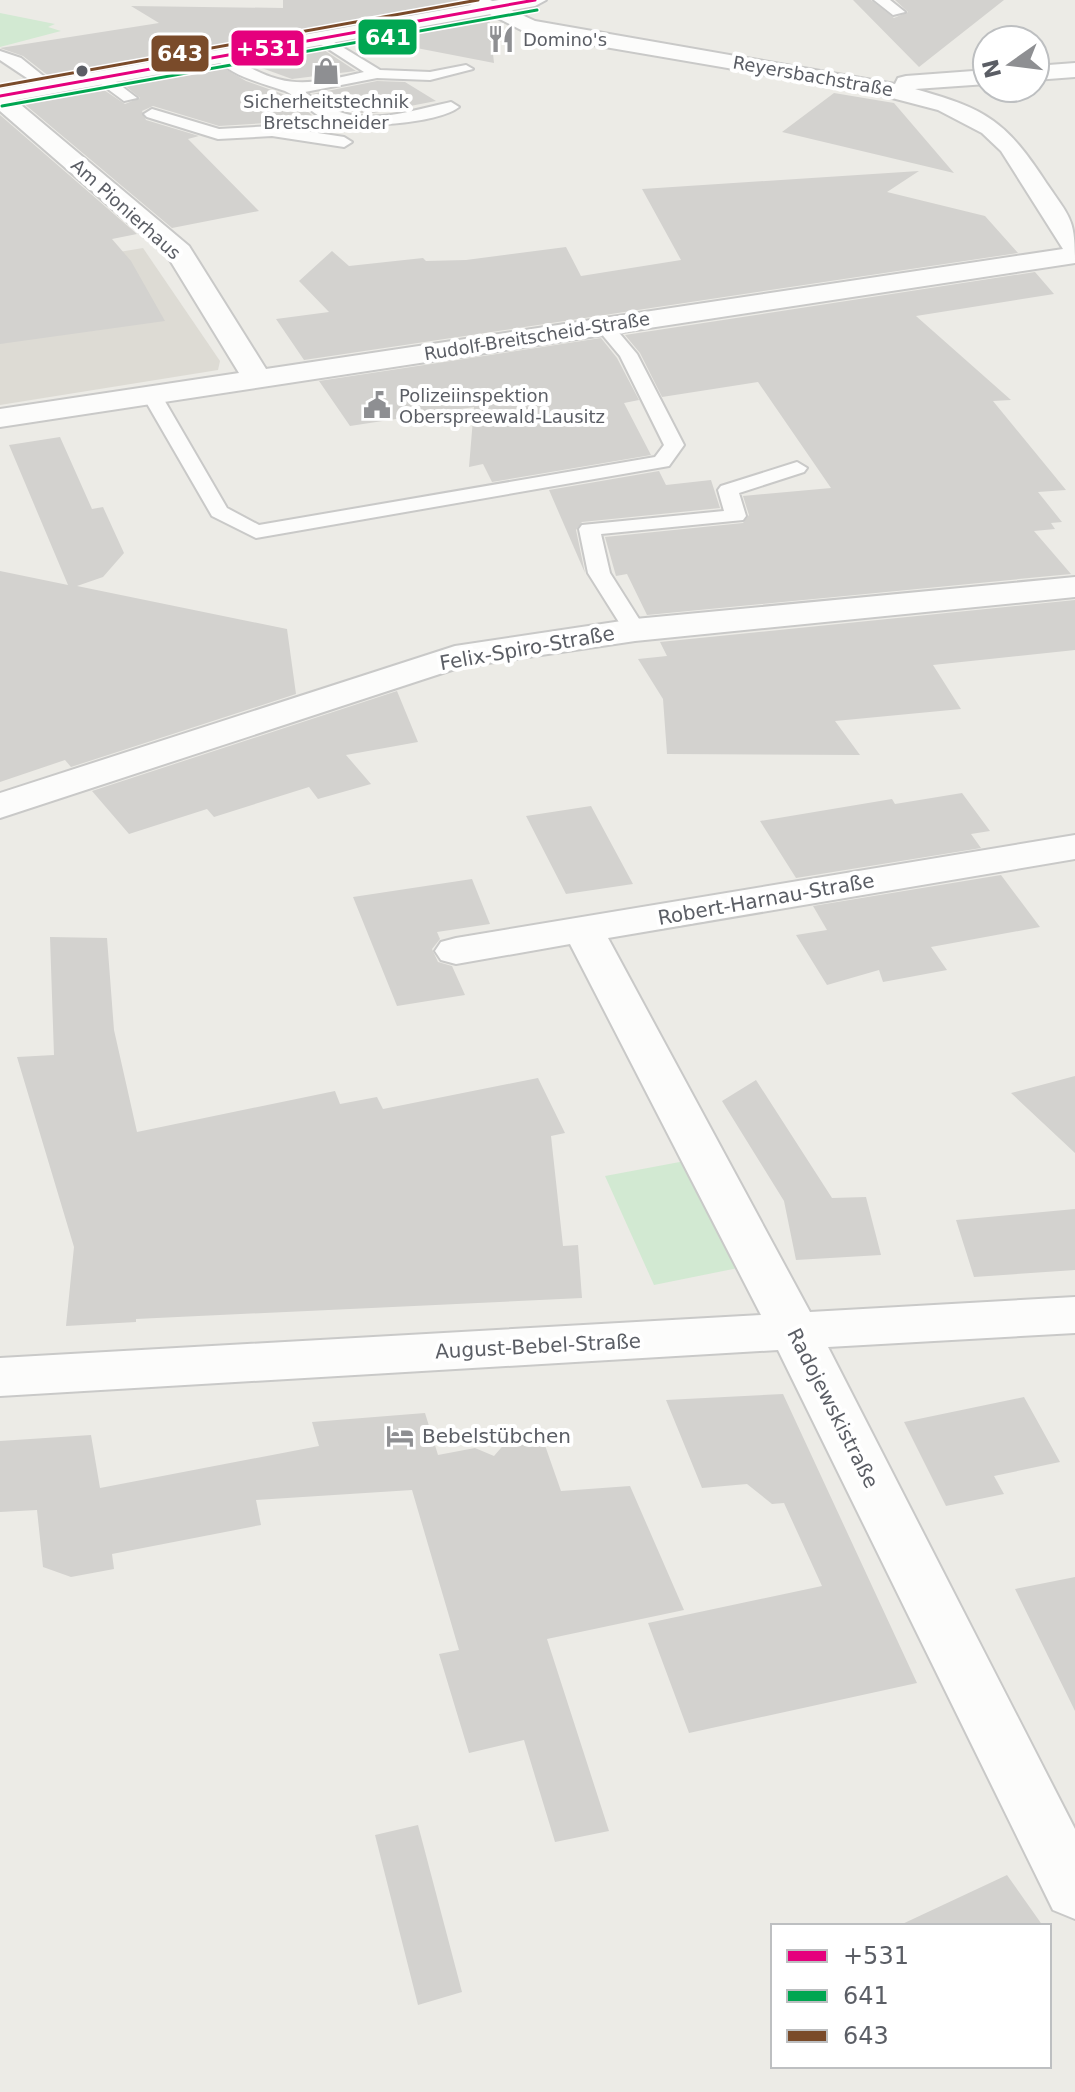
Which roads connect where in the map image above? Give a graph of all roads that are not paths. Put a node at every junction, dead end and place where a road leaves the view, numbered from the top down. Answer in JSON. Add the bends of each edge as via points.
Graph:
{"nodes":[{"id":1,"x":535,"y":0,"type":"edge"},
{"id":2,"x":881,"y":0,"type":"edge"},
{"id":3,"x":480,"y":4,"type":"edge"},
{"id":4,"x":898,"y":12,"type":"dead end"},
{"id":5,"x":321,"y":38,"type":"junction"},
{"id":6,"x":0,"y":55,"type":"edge"},
{"id":7,"x":220,"y":56,"type":"junction"},
{"id":8,"x":466,"y":69,"type":"dead end"},
{"id":9,"x":1075,"y":70,"type":"edge"},
{"id":10,"x":1051,"y":72,"type":"edge"},
{"id":11,"x":377,"y":74,"type":"junction"},
{"id":12,"x":102,"y":78,"type":"junction"},
{"id":13,"x":971,"y":78,"type":"edge"},
{"id":14,"x":875,"y":86,"type":"junction"},
{"id":15,"x":50,"y":87,"type":"junction"},
{"id":16,"x":295,"y":92,"type":"junction"},
{"id":17,"x":0,"y":97,"type":"edge"},
{"id":18,"x":129,"y":98,"type":"dead end"},
{"id":19,"x":451,"y":107,"type":"dead end"},
{"id":20,"x":152,"y":114,"type":"dead end"},
{"id":21,"x":344,"y":142,"type":"dead end"},
{"id":22,"x":1075,"y":247,"type":"edge"},
{"id":23,"x":1075,"y":255,"type":"edge"},
{"id":24,"x":604,"y":326,"type":"junction"},
{"id":25,"x":257,"y":378,"type":"junction"},
{"id":26,"x":152,"y":395,"type":"junction"},
{"id":27,"x":0,"y":418,"type":"edge"},
{"id":28,"x":797,"y":468,"type":"dead end"},
{"id":29,"x":1075,"y":587,"type":"edge"},
{"id":30,"x":635,"y":630,"type":"junction"},
{"id":31,"x":0,"y":806,"type":"edge"},
{"id":32,"x":1075,"y":847,"type":"edge"},
{"id":33,"x":583,"y":929,"type":"junction"},
{"id":34,"x":456,"y":951,"type":"dead end"},
{"id":35,"x":1075,"y":1315,"type":"edge"},
{"id":36,"x":794,"y":1331,"type":"junction"},
{"id":37,"x":0,"y":1377,"type":"edge"},
{"id":38,"x":1075,"y":1891,"type":"edge"}],
"edges":[{"from":1,"to":3,"type":"street"},
{"from":2,"to":4,"type":"lane"},
{"from":3,"to":5,"type":"street"},
{"from":3,"to":14,"type":"street","name":"Reyersbachstraße","via":[[529,27]]},
{"from":5,"to":7,"type":"street"},
{"from":5,"to":11,"type":"lane"},
{"from":6,"to":15,"type":"lane"},
{"from":7,"to":12,"type":"street"},
{"from":7,"to":16,"type":"lane","via":[[249,76]]},
{"from":8,"to":11,"type":"lane","via":[[430,76]]},
{"from":9,"to":10,"type":"street"},
{"from":11,"to":16,"type":"lane"},
{"from":12,"to":15,"type":"street"},
{"from":12,"to":18,"type":"lane"},
{"from":13,"to":14,"type":"street"},
{"from":14,"to":22,"type":"street","name":"Reyersbachstraße","via":[[946,105],[991,128],[1026,167]]},
{"from":15,"to":17,"type":"street"},
{"from":16,"to":19,"type":"lane","via":[[315,112],[341,121],[366,123]]},
{"from":17,"to":25,"type":"street","name":"Am Pionierhaus","via":[[179,252]]},
{"from":20,"to":21,"type":"lane","via":[[218,134],[272,131]]},
{"from":23,"to":24,"type":"street","name":"Rudolf-Breitscheid-Straße"},
{"from":24,"to":25,"type":"street","name":"Rudolf-Breitscheid-Straße"},
{"from":24,"to":26,"type":"lane","via":[[628,354],[674,445],[662,462],[256,532],[219,512]]},
{"from":25,"to":26,"type":"street","name":"Rudolf-Breitscheid-Straße"},
{"from":26,"to":27,"type":"street","name":"Rudolf-Breitscheid-Straße"},
{"from":28,"to":30,"type":"lane","via":[[728,490],[736,516],[589,529],[599,573]]},
{"from":29,"to":30,"type":"street","name":"Felix-Spiro-Straße"},
{"from":30,"to":31,"type":"street","name":"Felix-Spiro-Straße","via":[[455,657]]},
{"from":32,"to":33,"type":"street","name":"Robert-Harnau-Straße"},
{"from":33,"to":34,"type":"street","name":"Robert-Harnau-Straße"},
{"from":33,"to":36,"type":"street","name":"Radojewskistraße"},
{"from":35,"to":36,"type":"street","name":"August-Bebel-Straße"},
{"from":36,"to":37,"type":"street","name":"August-Bebel-Straße"},
{"from":36,"to":38,"type":"street","name":"Radojewskistraße"}]}
